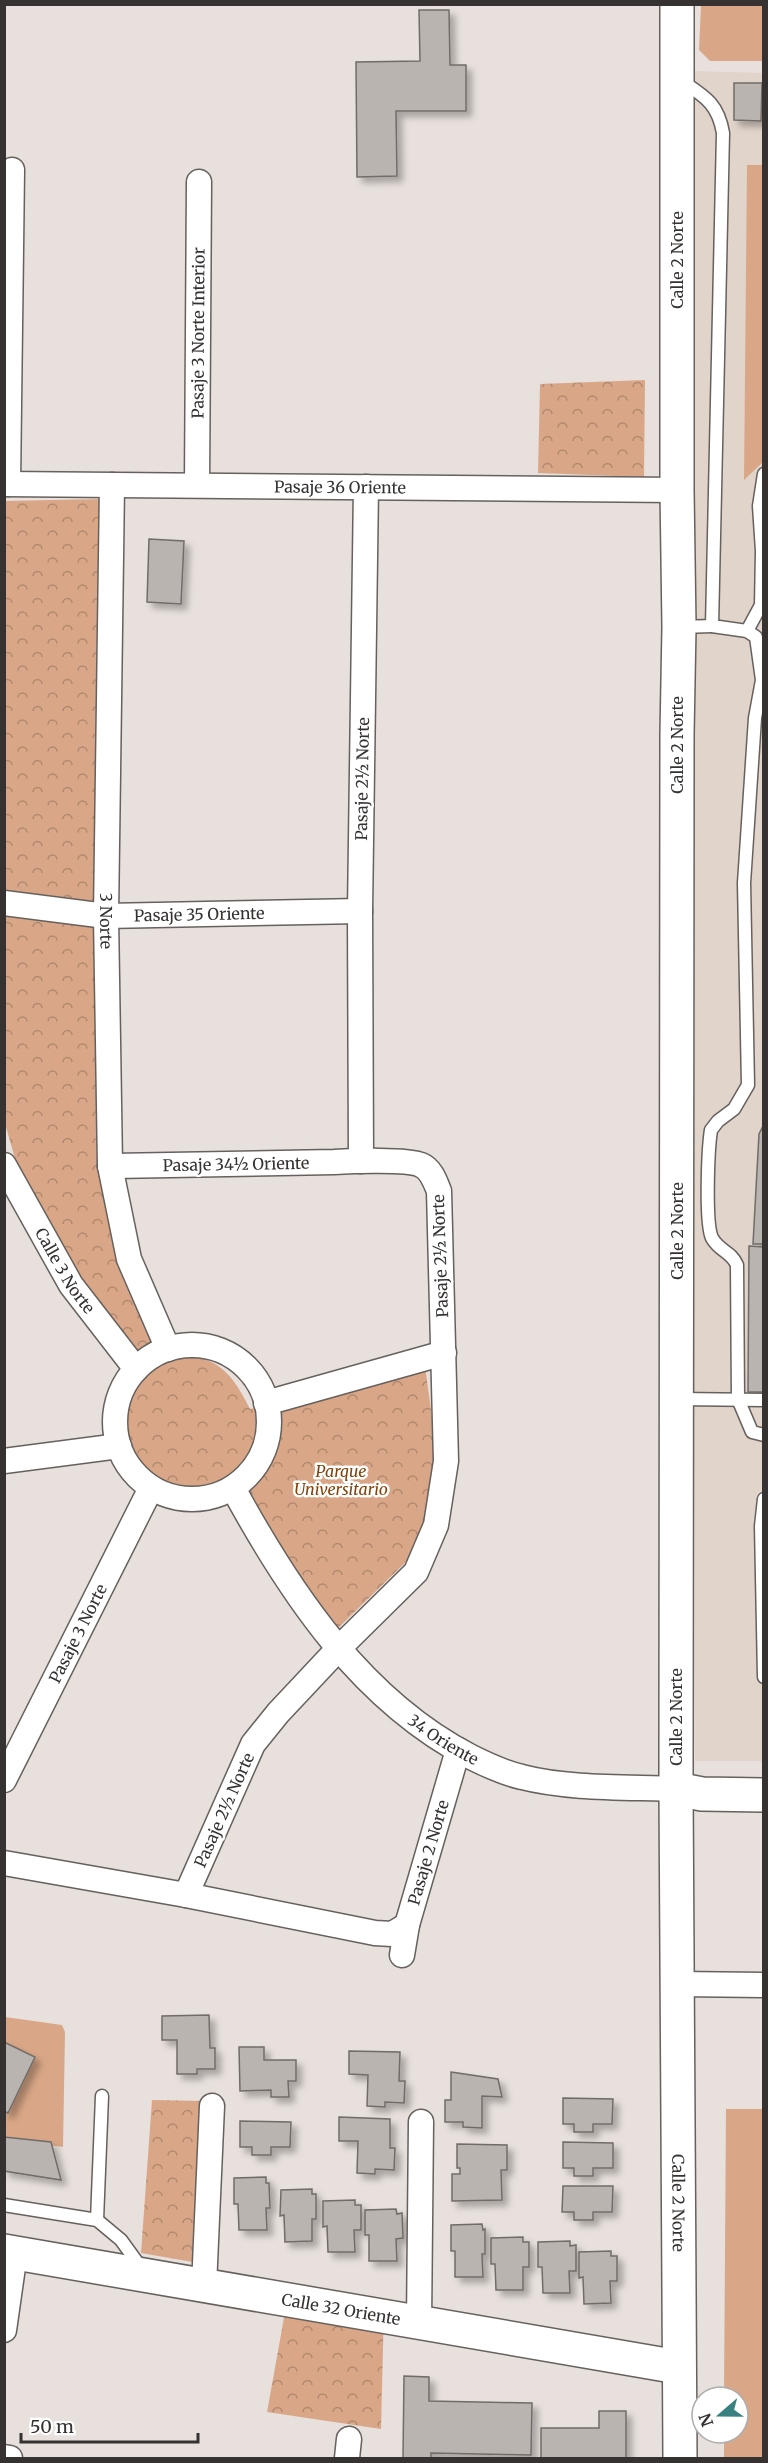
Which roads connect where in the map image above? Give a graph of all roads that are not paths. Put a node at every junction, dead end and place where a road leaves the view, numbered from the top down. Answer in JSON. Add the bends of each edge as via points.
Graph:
{"nodes":[{"id":1,"x":677,"y":4,"type":"edge"},
{"id":2,"x":677,"y":77,"type":"junction"},
{"id":3,"x":12,"y":170,"type":"dead end"},
{"id":4,"x":199,"y":182,"type":"dead end"},
{"id":5,"x":764,"y":474,"type":"edge"},
{"id":6,"x":6,"y":484,"type":"edge"},
{"id":7,"x":112,"y":484,"type":"junction"},
{"id":8,"x":197,"y":485,"type":"junction"},
{"id":9,"x":366,"y":487,"type":"junction"},
{"id":10,"x":677,"y":490,"type":"junction"},
{"id":11,"x":712,"y":626,"type":"junction"},
{"id":12,"x":679,"y":627,"type":"junction"},
{"id":13,"x":747,"y":631,"type":"junction"},
{"id":14,"x":4,"y":903,"type":"edge"},
{"id":15,"x":360,"y":911,"type":"junction"},
{"id":16,"x":106,"y":916,"type":"junction"},
{"id":17,"x":361,"y":1161,"type":"junction"},
{"id":18,"x":4,"y":1165,"type":"edge"},
{"id":19,"x":110,"y":1166,"type":"junction"},
{"id":20,"x":168,"y":1349,"type":"junction"},
{"id":21,"x":444,"y":1353,"type":"junction"},
{"id":22,"x":136,"y":1370,"type":"junction"},
{"id":23,"x":677,"y":1399,"type":"junction"},
{"id":24,"x":738,"y":1399,"type":"junction"},
{"id":25,"x":764,"y":1400,"type":"edge"},
{"id":26,"x":266,"y":1403,"type":"junction"},
{"id":27,"x":764,"y":1435,"type":"edge"},
{"id":28,"x":119,"y":1446,"type":"junction"},
{"id":29,"x":4,"y":1461,"type":"edge"},
{"id":30,"x":151,"y":1488,"type":"junction"},
{"id":31,"x":233,"y":1488,"type":"junction"},
{"id":32,"x":764,"y":1499,"type":"edge"},
{"id":33,"x":762,"y":1526,"type":"edge"},
{"id":34,"x":339,"y":1648,"type":"junction"},
{"id":35,"x":764,"y":1677,"type":"edge"},
{"id":36,"x":458,"y":1750,"type":"junction"},
{"id":37,"x":4,"y":1780,"type":"edge"},
{"id":38,"x":676,"y":1789,"type":"junction"},
{"id":39,"x":764,"y":1795,"type":"edge"},
{"id":40,"x":4,"y":1863,"type":"edge"},
{"id":41,"x":186,"y":1896,"type":"junction"},
{"id":42,"x":407,"y":1925,"type":"junction"},
{"id":43,"x":402,"y":1955,"type":"dead end"},
{"id":44,"x":678,"y":1984,"type":"junction"},
{"id":45,"x":764,"y":1985,"type":"edge"},
{"id":46,"x":102,"y":2096,"type":"dead end"},
{"id":47,"x":212,"y":2106,"type":"dead end"},
{"id":48,"x":421,"y":2122,"type":"dead end"},
{"id":49,"x":4,"y":2205,"type":"edge"},
{"id":50,"x":97,"y":2220,"type":"junction"},
{"id":51,"x":10,"y":2252,"type":"edge"},
{"id":52,"x":147,"y":2276,"type":"junction"},
{"id":53,"x":204,"y":2286,"type":"junction"},
{"id":54,"x":419,"y":2324,"type":"junction"},
{"id":55,"x":4,"y":2330,"type":"edge"},
{"id":56,"x":678,"y":2367,"type":"junction"},
{"id":57,"x":4,"y":2457,"type":"edge"},
{"id":58,"x":10,"y":2458,"type":"edge"},
{"id":59,"x":680,"y":2458,"type":"edge"}],
"edges":[{"from":1,"to":2,"type":"main road","name":"Calle 2 Norte"},
{"from":2,"to":10,"type":"main road","name":"Calle 2 Norte"},
{"from":2,"to":11,"type":"lane","via":[[718,111],[723,133]]},
{"from":3,"to":6,"type":"street"},
{"from":4,"to":8,"type":"street","name":"Pasaje 3 Norte Interior"},
{"from":5,"to":13,"type":"lane","via":[[759,506],[761,605]]},
{"from":6,"to":7,"type":"street","name":"Pasaje 36 Oriente"},
{"from":7,"to":8,"type":"street","name":"Pasaje 36 Oriente"},
{"from":7,"to":16,"type":"street","name":"3 Norte"},
{"from":8,"to":9,"type":"street","name":"Pasaje 36 Oriente"},
{"from":9,"to":10,"type":"street","name":"Pasaje 36 Oriente"},
{"from":9,"to":15,"type":"street","name":"Pasaje 2½ Norte"},
{"from":10,"to":12,"type":"main road","name":"Calle 2 Norte"},
{"from":11,"to":12,"type":"lane"},
{"from":11,"to":13,"type":"lane"},
{"from":12,"to":23,"type":"main road","name":"Calle 2 Norte"},
{"from":13,"to":24,"type":"lane","via":[[756,637],[762,680],[755,718],[744,883],[748,1085],[734,1109],[711,1130],[708,1223],[717,1245],[733,1256],[737,1265]]},
{"from":14,"to":16,"type":"street","name":"Pasaje 35 Oriente"},
{"from":15,"to":16,"type":"street","name":"Pasaje 35 Oriente"},
{"from":15,"to":17,"type":"street","name":"Pasaje 2½ Norte"},
{"from":16,"to":19,"type":"street","name":"3 Norte"},
{"from":17,"to":19,"type":"street","name":"Pasaje 34½ Oriente"},
{"from":17,"to":21,"type":"street","name":"Pasaje 2½ Norte","via":[[422,1165],[434,1177],[439,1191]]},
{"from":18,"to":22,"type":"street","name":"Calle 3 Norte","via":[[71,1286]]},
{"from":19,"to":20,"type":"street","name":"3 Norte","via":[[129,1259]]},
{"from":20,"to":22,"type":"street"},
{"from":20,"to":26,"type":"street","via":[[188,1345],[211,1348],[235,1358],[252,1374]]},
{"from":21,"to":26,"type":"street"},
{"from":21,"to":34,"type":"street","name":"Pasaje 2½ Norte","via":[[446,1461],[436,1525],[416,1572]]},
{"from":22,"to":28,"type":"street","via":[[117,1402]]},
{"from":23,"to":24,"type":"lane"},
{"from":23,"to":38,"type":"main road","name":"Calle 2 Norte"},
{"from":24,"to":25,"type":"lane"},
{"from":24,"to":27,"type":"lane","via":[[752,1432]]},
{"from":26,"to":31,"type":"street","via":[[269,1427],[264,1451],[251,1472]]},
{"from":28,"to":29,"type":"street"},
{"from":28,"to":30,"type":"street","via":[[129,1467]]},
{"from":30,"to":31,"type":"street","via":[[186,1499],[215,1496]]},
{"from":30,"to":37,"type":"street","name":"Pasaje 3 Norte"},
{"from":31,"to":34,"type":"street","name":"34 Oriente","via":[[293,1588]]},
{"from":32,"to":33,"type":"lane"},
{"from":33,"to":35,"type":"lane"},
{"from":34,"to":36,"type":"street","name":"34 Oriente","via":[[405,1715]]},
{"from":34,"to":41,"type":"street","name":"Pasaje 2½ Norte","via":[[253,1744]]},
{"from":36,"to":38,"type":"street","name":"34 Oriente","via":[[501,1771],[540,1781]]},
{"from":36,"to":42,"type":"street","name":"Pasaje 2 Norte"},
{"from":38,"to":39,"type":"main road","name":"34 Oriente","via":[[702,1794]]},
{"from":38,"to":44,"type":"main road","name":"Calle 2 Norte"},
{"from":40,"to":41,"type":"street"},
{"from":41,"to":42,"type":"street","via":[[375,1933],[392,1934]]},
{"from":42,"to":43,"type":"street","name":"Pasaje 2 Norte"},
{"from":44,"to":45,"type":"street"},
{"from":44,"to":56,"type":"main road","name":"Calle 2 Norte"},
{"from":46,"to":50,"type":"lane"},
{"from":47,"to":53,"type":"street"},
{"from":48,"to":54,"type":"street"},
{"from":49,"to":50,"type":"lane"},
{"from":50,"to":52,"type":"lane","via":[[121,2240]]},
{"from":51,"to":52,"type":"main road","name":"Calle 32 Oriente"},
{"from":51,"to":55,"type":"street"},
{"from":52,"to":53,"type":"main road","name":"Calle 32 Oriente"},
{"from":53,"to":54,"type":"main road","name":"Calle 32 Oriente"},
{"from":54,"to":56,"type":"main road","name":"Calle 32 Oriente"},
{"from":56,"to":59,"type":"main road","name":"Calle 2 Norte"},
{"from":57,"to":58,"type":"street"}]}
